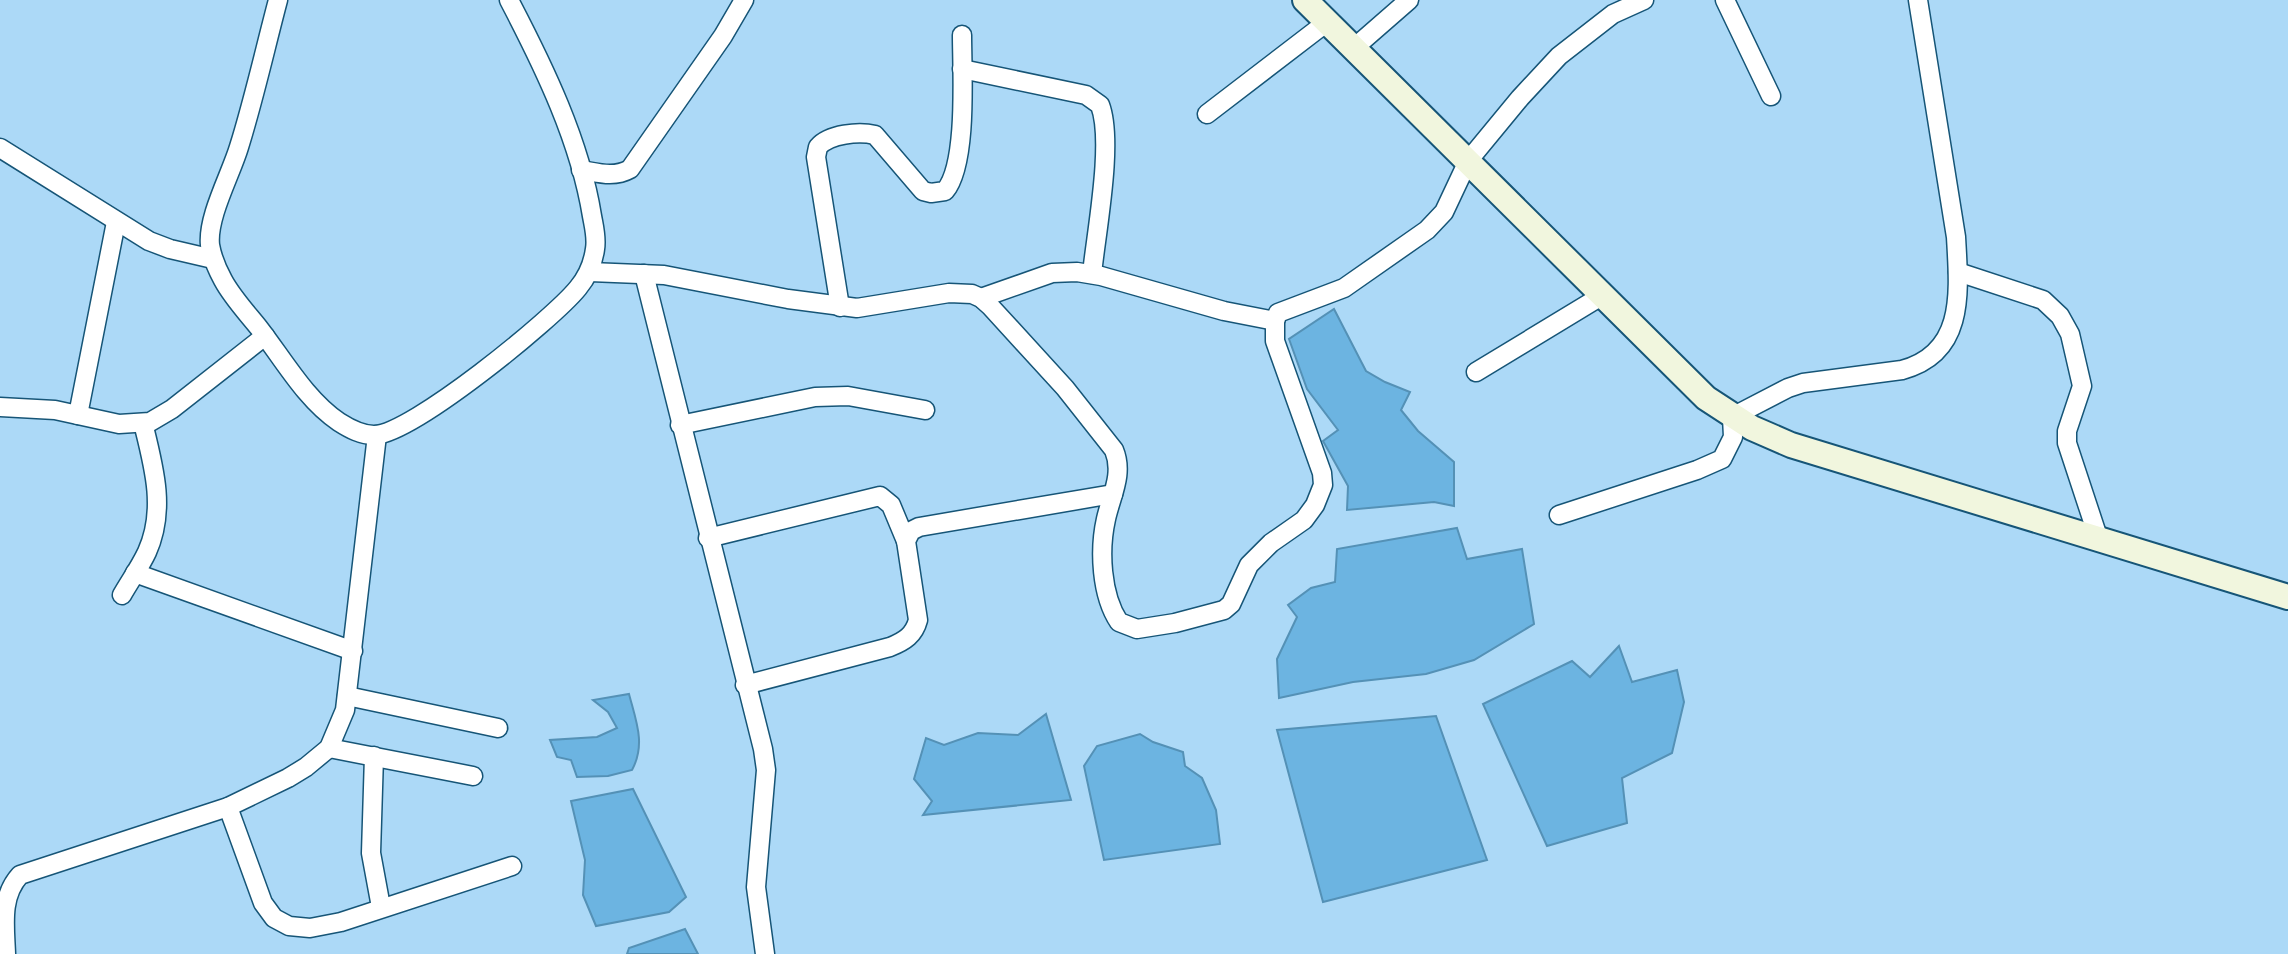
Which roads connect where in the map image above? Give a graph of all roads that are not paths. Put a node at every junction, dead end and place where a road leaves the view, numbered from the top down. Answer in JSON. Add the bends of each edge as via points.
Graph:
{"nodes":[{"id":1,"x":278,"y":0,"type":"edge"},
{"id":2,"x":509,"y":0,"type":"edge"},
{"id":3,"x":744,"y":0,"type":"edge"},
{"id":4,"x":1305,"y":0,"type":"edge"},
{"id":5,"x":1409,"y":0,"type":"edge"},
{"id":6,"x":1644,"y":0,"type":"edge"},
{"id":7,"x":1725,"y":0,"type":"edge"},
{"id":8,"x":1918,"y":0,"type":"edge"},
{"id":9,"x":1327,"y":22,"type":"junction"},
{"id":10,"x":962,"y":34,"type":"dead end"},
{"id":11,"x":1354,"y":48,"type":"junction"},
{"id":12,"x":961,"y":69,"type":"junction"},
{"id":13,"x":1771,"y":96,"type":"dead end"},
{"id":14,"x":1207,"y":114,"type":"dead end"},
{"id":15,"x":0,"y":148,"type":"edge"},
{"id":16,"x":1468,"y":161,"type":"junction"},
{"id":17,"x":581,"y":170,"type":"junction"},
{"id":18,"x":116,"y":222,"type":"junction"},
{"id":19,"x":213,"y":259,"type":"junction"},
{"id":20,"x":590,"y":272,"type":"junction"},
{"id":21,"x":1958,"y":272,"type":"junction"},
{"id":22,"x":644,"y":274,"type":"junction"},
{"id":23,"x":1092,"y":274,"type":"junction"},
{"id":24,"x":1603,"y":295,"type":"junction"},
{"id":25,"x":981,"y":298,"type":"junction"},
{"id":26,"x":840,"y":307,"type":"junction"},
{"id":27,"x":1275,"y":321,"type":"junction"},
{"id":28,"x":265,"y":336,"type":"junction"},
{"id":29,"x":1476,"y":372,"type":"dead end"},
{"id":30,"x":0,"y":407,"type":"edge"},
{"id":31,"x":925,"y":410,"type":"dead end"},
{"id":32,"x":78,"y":415,"type":"junction"},
{"id":33,"x":1732,"y":417,"type":"junction"},
{"id":34,"x":144,"y":424,"type":"junction"},
{"id":35,"x":680,"y":425,"type":"junction"},
{"id":36,"x":377,"y":435,"type":"junction"},
{"id":37,"x":1113,"y":494,"type":"junction"},
{"id":38,"x":1559,"y":514,"type":"dead end"},
{"id":39,"x":2098,"y":537,"type":"junction"},
{"id":40,"x":708,"y":538,"type":"junction"},
{"id":41,"x":906,"y":541,"type":"junction"},
{"id":42,"x":135,"y":573,"type":"junction"},
{"id":43,"x":122,"y":596,"type":"dead end"},
{"id":44,"x":2288,"y":597,"type":"edge"},
{"id":45,"x":353,"y":651,"type":"junction"},
{"id":46,"x":746,"y":685,"type":"junction"},
{"id":47,"x":347,"y":696,"type":"junction"},
{"id":48,"x":498,"y":728,"type":"dead end"},
{"id":49,"x":329,"y":748,"type":"junction"},
{"id":50,"x":374,"y":757,"type":"junction"},
{"id":51,"x":473,"y":776,"type":"dead end"},
{"id":52,"x":228,"y":807,"type":"junction"},
{"id":53,"x":512,"y":866,"type":"dead end"},
{"id":54,"x":6,"y":883,"type":"edge"},
{"id":55,"x":381,"y":907,"type":"junction"},
{"id":56,"x":6,"y":954,"type":"edge"},
{"id":57,"x":765,"y":954,"type":"edge"}],
"edges":[{"from":1,"to":19,"type":"street","via":[[240,146],[214,220]]},
{"from":2,"to":17,"type":"street","via":[[572,139]]},
{"from":3,"to":17,"type":"street","via":[[630,169],[608,175]]},
{"from":4,"to":9,"type":"street"},
{"from":5,"to":11,"type":"street"},
{"from":6,"to":16,"type":"street","via":[[1613,14],[1559,56]]},
{"from":7,"to":13,"type":"street"},
{"from":8,"to":21,"type":"street"},
{"from":9,"to":11,"type":"street"},
{"from":9,"to":14,"type":"street"},
{"from":10,"to":12,"type":"street"},
{"from":11,"to":16,"type":"street"},
{"from":12,"to":23,"type":"street","via":[[1087,95],[1100,105],[1104,172]]},
{"from":12,"to":26,"type":"street","via":[[959,149],[945,191],[923,191],[875,135],[830,139],[818,147]]},
{"from":15,"to":18,"type":"street"},
{"from":16,"to":24,"type":"street"},
{"from":16,"to":27,"type":"street","via":[[1444,212],[1427,230],[1356,282],[1284,309]]},
{"from":17,"to":20,"type":"street","via":[[596,246]]},
{"from":18,"to":19,"type":"street","via":[[149,241]]},
{"from":18,"to":32,"type":"street"},
{"from":19,"to":28,"type":"street","via":[[224,283]]},
{"from":20,"to":22,"type":"street"},
{"from":20,"to":36,"type":"street","via":[[554,312],[449,398]]},
{"from":21,"to":33,"type":"street","via":[[1953,321],[1946,342],[1931,358],[1902,370],[1788,388]]},
{"from":21,"to":39,"type":"street","via":[[2043,300],[2065,325],[2082,386],[2067,443]]},
{"from":22,"to":26,"type":"street"},
{"from":22,"to":35,"type":"street"},
{"from":23,"to":25,"type":"street","via":[[1052,273]]},
{"from":23,"to":27,"type":"street"},
{"from":24,"to":29,"type":"street"},
{"from":24,"to":33,"type":"street"},
{"from":25,"to":26,"type":"street","via":[[949,293],[864,308]]},
{"from":25,"to":37,"type":"street","via":[[1015,330],[1108,440],[1119,469]]},
{"from":27,"to":37,"type":"street","via":[[1275,341],[1323,485],[1310,513],[1249,565],[1231,604],[1175,623],[1137,629],[1119,622],[1109,601],[1103,565]]},
{"from":28,"to":34,"type":"street","via":[[172,409]]},
{"from":28,"to":36,"type":"street","via":[[316,402],[338,422],[359,433]]},
{"from":30,"to":32,"type":"street"},
{"from":31,"to":35,"type":"street","via":[[859,397],[815,397]]},
{"from":32,"to":34,"type":"street","via":[[118,424]]},
{"from":33,"to":38,"type":"street","via":[[1733,437],[1722,459]]},
{"from":33,"to":39,"type":"street","via":[[1816,453]]},
{"from":34,"to":42,"type":"street","via":[[157,484],[157,516]]},
{"from":35,"to":40,"type":"street"},
{"from":36,"to":45,"type":"street"},
{"from":37,"to":41,"type":"street","via":[[926,525],[911,531]]},
{"from":39,"to":44,"type":"street"},
{"from":40,"to":41,"type":"street","via":[[880,496],[891,505]]},
{"from":40,"to":46,"type":"street"},
{"from":41,"to":46,"type":"street","via":[[918,620],[909,638]]},
{"from":42,"to":43,"type":"street"},
{"from":42,"to":45,"type":"street"},
{"from":45,"to":47,"type":"street"},
{"from":46,"to":57,"type":"street","via":[[766,770],[756,887]]},
{"from":47,"to":48,"type":"street"},
{"from":47,"to":49,"type":"street"},
{"from":49,"to":50,"type":"street"},
{"from":49,"to":52,"type":"street","via":[[288,778]]},
{"from":50,"to":51,"type":"street"},
{"from":50,"to":55,"type":"street","via":[[371,853]]},
{"from":52,"to":54,"type":"street","via":[[32,869]]},
{"from":52,"to":55,"type":"street","via":[[263,903],[274,918],[289,926],[310,928]]},
{"from":53,"to":55,"type":"street"},
{"from":54,"to":56,"type":"street"}]}
